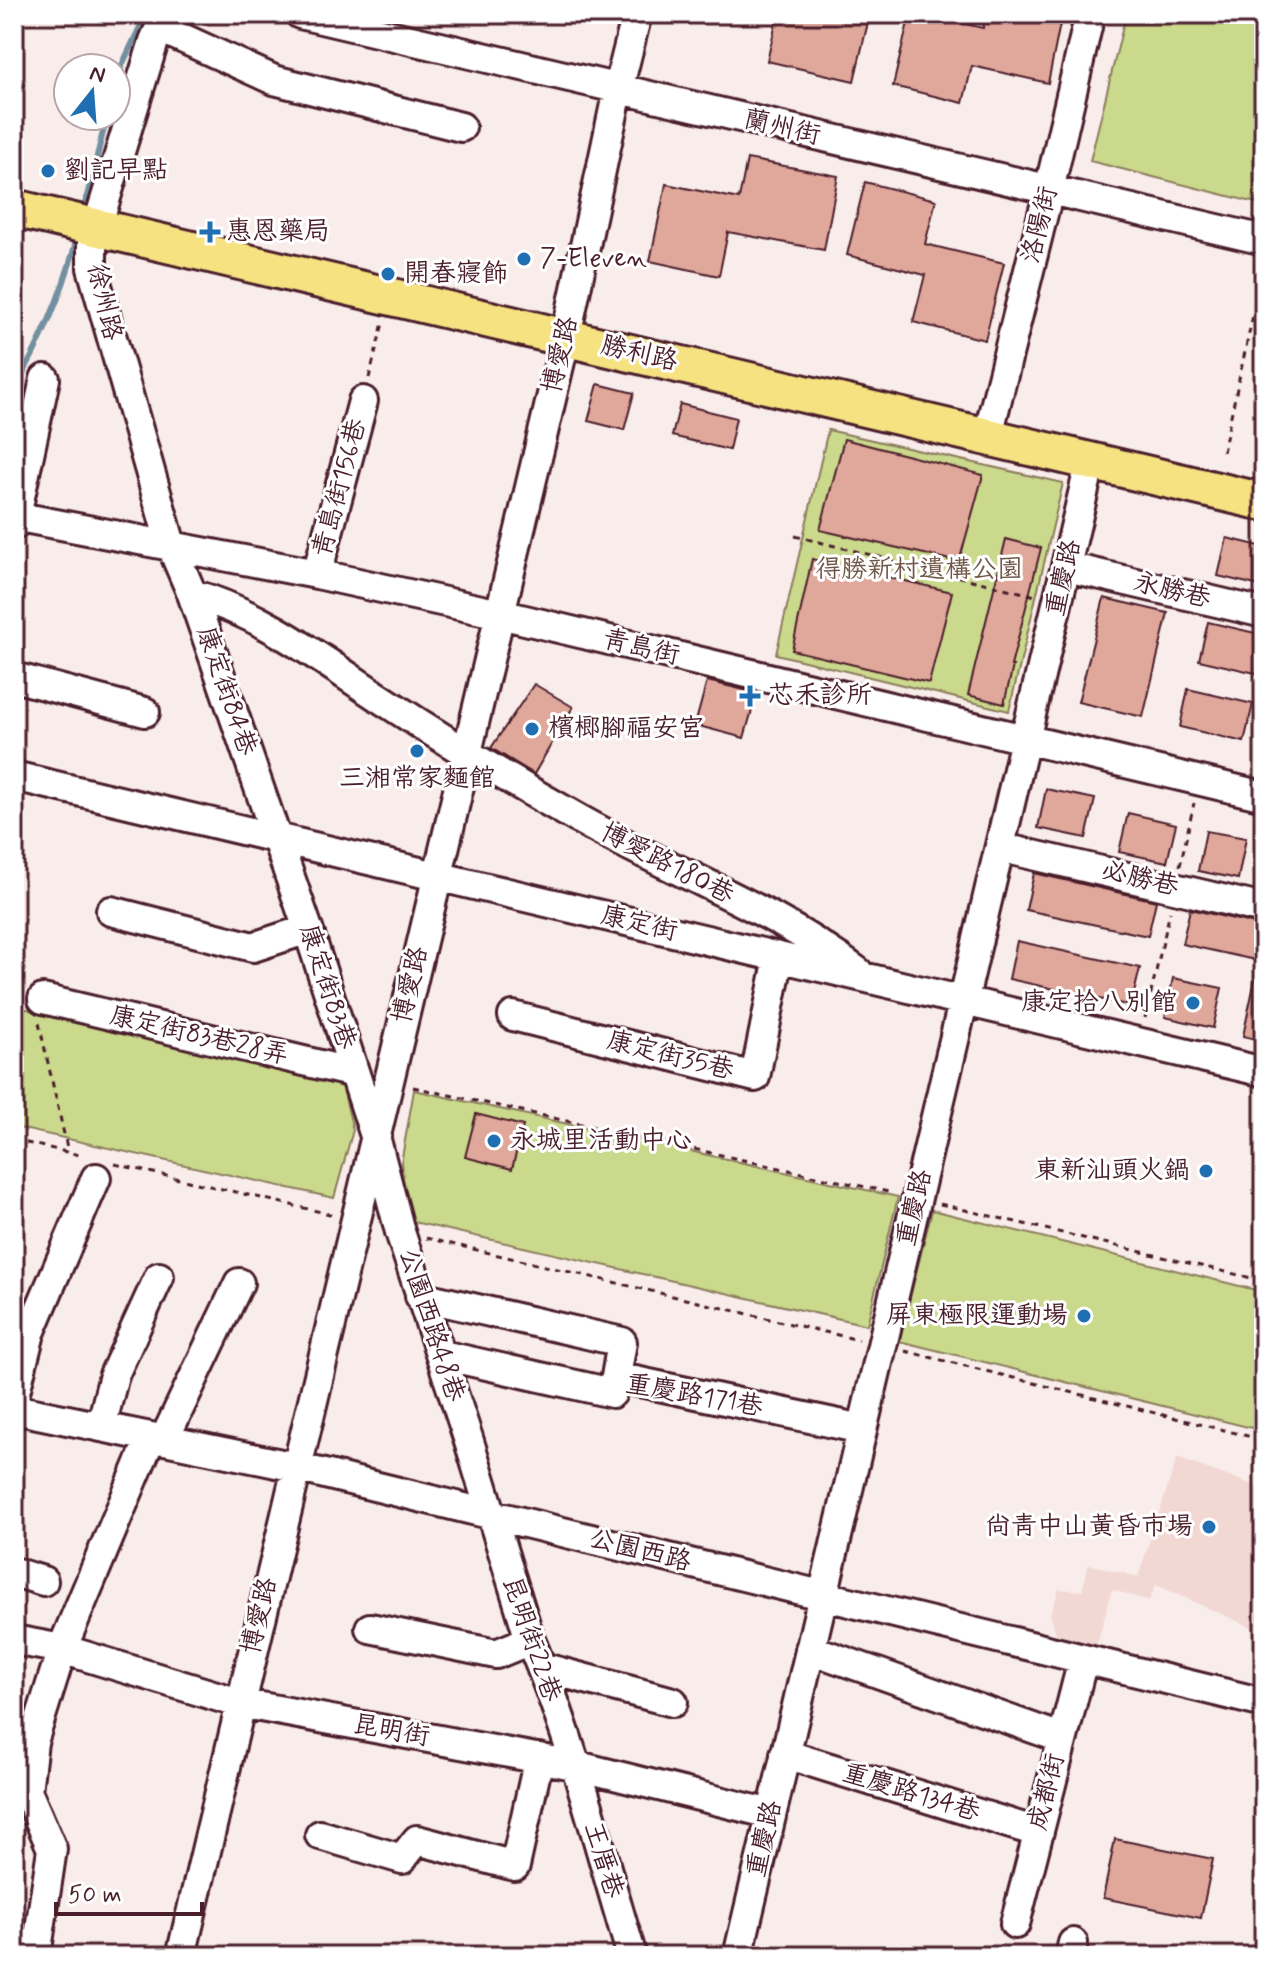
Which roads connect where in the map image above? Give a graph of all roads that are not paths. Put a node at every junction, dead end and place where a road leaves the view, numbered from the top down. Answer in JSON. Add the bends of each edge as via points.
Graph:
{"nodes":[{"id":1,"x":300,"y":14,"type":"edge"},
{"id":2,"x":637,"y":14,"type":"edge"},
{"id":3,"x":1090,"y":14,"type":"edge"},
{"id":4,"x":163,"y":21,"type":"edge"},
{"id":5,"x":618,"y":90,"type":"junction"},
{"id":6,"x":461,"y":127,"type":"dead end"},
{"id":7,"x":1049,"y":190,"type":"junction"},
{"id":8,"x":14,"y":208,"type":"edge"},
{"id":9,"x":87,"y":224,"type":"junction"},
{"id":10,"x":1264,"y":240,"type":"edge"},
{"id":11,"x":566,"y":336,"type":"junction"},
{"id":12,"x":45,"y":379,"type":"dead end"},
{"id":13,"x":363,"y":401,"type":"road end"},
{"id":14,"x":988,"y":435,"type":"junction"},
{"id":15,"x":1091,"y":460,"type":"junction"},
{"id":16,"x":1264,"y":502,"type":"edge"},
{"id":17,"x":15,"y":519,"type":"edge"},
{"id":18,"x":171,"y":545,"type":"junction"},
{"id":19,"x":1080,"y":570,"type":"dead end"},
{"id":20,"x":317,"y":574,"type":"junction"},
{"id":21,"x":192,"y":594,"type":"junction"},
{"id":22,"x":1264,"y":613,"type":"edge"},
{"id":23,"x":500,"y":614,"type":"junction"},
{"id":24,"x":14,"y":677,"type":"edge"},
{"id":25,"x":145,"y":712,"type":"dead end"},
{"id":26,"x":1025,"y":739,"type":"junction"},
{"id":27,"x":466,"y":754,"type":"junction"},
{"id":28,"x":14,"y":776,"type":"edge"},
{"id":29,"x":1264,"y":796,"type":"edge"},
{"id":30,"x":277,"y":838,"type":"junction"},
{"id":31,"x":1016,"y":851,"type":"dead end"},
{"id":32,"x":437,"y":877,"type":"junction"},
{"id":33,"x":1264,"y":909,"type":"edge"},
{"id":34,"x":111,"y":911,"type":"dead end"},
{"id":35,"x":308,"y":929,"type":"junction"},
{"id":36,"x":779,"y":957,"type":"junction"},
{"id":37,"x":865,"y":977,"type":"junction"},
{"id":38,"x":964,"y":1000,"type":"junction"},
{"id":39,"x":39,"y":1005,"type":"road end"},
{"id":40,"x":513,"y":1016,"type":"dead end"},
{"id":41,"x":1264,"y":1072,"type":"edge"},
{"id":42,"x":354,"y":1073,"type":"junction"},
{"id":43,"x":375,"y":1136,"type":"junction"},
{"id":44,"x":98,"y":1166,"type":"road end"},
{"id":45,"x":159,"y":1277,"type":"dead end"},
{"id":46,"x":239,"y":1283,"type":"dead end"},
{"id":47,"x":420,"y":1296,"type":"junction"},
{"id":48,"x":442,"y":1355,"type":"junction"},
{"id":49,"x":616,"y":1377,"type":"junction"},
{"id":50,"x":14,"y":1396,"type":"edge"},
{"id":51,"x":14,"y":1409,"type":"edge"},
{"id":52,"x":101,"y":1427,"type":"junction"},
{"id":53,"x":862,"y":1429,"type":"junction"},
{"id":54,"x":158,"y":1438,"type":"junction"},
{"id":55,"x":296,"y":1467,"type":"junction"},
{"id":56,"x":490,"y":1513,"type":"junction"},
{"id":57,"x":14,"y":1572,"type":"edge"},
{"id":58,"x":43,"y":1581,"type":"dead end"},
{"id":59,"x":823,"y":1597,"type":"junction"},
{"id":60,"x":370,"y":1628,"type":"dead end"},
{"id":61,"x":14,"y":1640,"type":"edge"},
{"id":62,"x":530,"y":1640,"type":"junction"},
{"id":63,"x":62,"y":1649,"type":"junction"},
{"id":64,"x":810,"y":1649,"type":"junction"},
{"id":65,"x":1083,"y":1660,"type":"junction"},
{"id":66,"x":541,"y":1667,"type":"junction"},
{"id":67,"x":673,"y":1702,"type":"dead end"},
{"id":68,"x":239,"y":1703,"type":"junction"},
{"id":69,"x":1264,"y":1703,"type":"edge"},
{"id":70,"x":1061,"y":1738,"type":"junction"},
{"id":71,"x":785,"y":1754,"type":"junction"},
{"id":72,"x":539,"y":1758,"type":"junction"},
{"id":73,"x":574,"y":1765,"type":"junction"},
{"id":74,"x":771,"y":1814,"type":"junction"},
{"id":75,"x":1037,"y":1832,"type":"junction"},
{"id":76,"x":320,"y":1835,"type":"dead end"},
{"id":77,"x":1015,"y":1924,"type":"dead end"},
{"id":78,"x":36,"y":1956,"type":"edge"},
{"id":79,"x":181,"y":1956,"type":"edge"},
{"id":80,"x":632,"y":1956,"type":"edge"},
{"id":81,"x":738,"y":1956,"type":"edge"}],
"edges":[{"from":1,"to":5,"type":"street","name":"蘭州街"},
{"from":2,"to":5,"type":"street","name":"博愛路"},
{"from":3,"to":7,"type":"street","name":"洛陽街"},
{"from":4,"to":6,"type":"street","via":[[274,80]]},
{"from":4,"to":9,"type":"street","name":"徐州路"},
{"from":5,"to":7,"type":"street","name":"蘭州街"},
{"from":5,"to":11,"type":"street","name":"博愛路"},
{"from":7,"to":10,"type":"street","name":"蘭州街"},
{"from":7,"to":14,"type":"street","name":"洛陽街"},
{"from":8,"to":9,"type":"main road","name":"勝利路"},
{"from":9,"to":11,"type":"main road","name":"勝利路"},
{"from":9,"to":18,"type":"street","name":"徐州路","via":[[92,268]]},
{"from":11,"to":14,"type":"main road","name":"勝利路"},
{"from":11,"to":23,"type":"street","name":"博愛路"},
{"from":12,"to":17,"type":"street"},
{"from":13,"to":20,"type":"street","name":"青島街156巷"},
{"from":14,"to":15,"type":"main road","name":"勝利路"},
{"from":15,"to":16,"type":"main road","name":"勝利路"},
{"from":15,"to":26,"type":"street","name":"重慶路"},
{"from":17,"to":18,"type":"street","name":"青島街"},
{"from":18,"to":20,"type":"street","name":"青島街"},
{"from":18,"to":21,"type":"street","name":"康定街84巷"},
{"from":19,"to":22,"type":"street","name":"永勝巷"},
{"from":20,"to":23,"type":"street","name":"青島街"},
{"from":21,"to":27,"type":"street","name":"博愛路180巷","via":[[260,620]]},
{"from":21,"to":30,"type":"street","name":"康定街84巷"},
{"from":23,"to":26,"type":"street","name":"青島街"},
{"from":23,"to":27,"type":"street","name":"博愛路"},
{"from":24,"to":25,"type":"street"},
{"from":26,"to":29,"type":"street","name":"青島街"},
{"from":26,"to":38,"type":"street","name":"重慶路"},
{"from":27,"to":32,"type":"street","name":"博愛路"},
{"from":27,"to":37,"type":"street","name":"博愛路180巷","via":[[574,817],[825,947]]},
{"from":28,"to":30,"type":"street","name":"康定街"},
{"from":30,"to":32,"type":"street","name":"康定街"},
{"from":30,"to":35,"type":"street","name":"康定街83巷"},
{"from":31,"to":33,"type":"street","name":"必勝巷"},
{"from":32,"to":36,"type":"street","name":"康定街"},
{"from":32,"to":43,"type":"street","name":"博愛路"},
{"from":34,"to":35,"type":"street","via":[[253,947]]},
{"from":35,"to":42,"type":"street","name":"康定街83巷"},
{"from":36,"to":37,"type":"street","name":"康定街"},
{"from":36,"to":40,"type":"street","name":"康定街35巷","via":[[755,1077]]},
{"from":37,"to":38,"type":"street","name":"康定街"},
{"from":38,"to":41,"type":"street","name":"康定街"},
{"from":38,"to":53,"type":"street","name":"重慶路"},
{"from":39,"to":42,"type":"street","name":"康定街83巷28弄"},
{"from":42,"to":43,"type":"street","name":"康定街83巷"},
{"from":43,"to":47,"type":"street","name":"公園西路48巷"},
{"from":43,"to":55,"type":"street","name":"博愛路"},
{"from":44,"to":50,"type":"street","via":[[30,1333]]},
{"from":45,"to":52,"type":"street","via":[[114,1375]]},
{"from":46,"to":54,"type":"street"},
{"from":47,"to":48,"type":"street","name":"公園西路48巷"},
{"from":47,"to":49,"type":"street","via":[[622,1342]]},
{"from":48,"to":49,"type":"street","name":"重慶路171巷","via":[[612,1393]]},
{"from":48,"to":56,"type":"street","name":"公園西路48巷"},
{"from":49,"to":53,"type":"street","name":"重慶路171巷"},
{"from":51,"to":52,"type":"street","name":"公園西路"},
{"from":52,"to":54,"type":"street","name":"公園西路"},
{"from":53,"to":59,"type":"street","name":"重慶路"},
{"from":54,"to":55,"type":"street","name":"公園西路"},
{"from":54,"to":63,"type":"street"},
{"from":55,"to":56,"type":"street","name":"公園西路"},
{"from":55,"to":68,"type":"street","name":"博愛路"},
{"from":56,"to":59,"type":"street","name":"公園西路"},
{"from":56,"to":62,"type":"street","name":"昆明街22巷"},
{"from":57,"to":58,"type":"street"},
{"from":59,"to":64,"type":"street","name":"重慶路"},
{"from":59,"to":65,"type":"street","name":"公園西路"},
{"from":60,"to":62,"type":"street","via":[[496,1654]]},
{"from":61,"to":63,"type":"street","name":"昆明街"},
{"from":62,"to":66,"type":"street","name":"昆明街22巷"},
{"from":63,"to":68,"type":"street","name":"昆明街"},
{"from":63,"to":78,"type":"street","via":[[33,1742],[27,1791],[52,1849]]},
{"from":64,"to":70,"type":"street"},
{"from":64,"to":71,"type":"street","name":"重慶路"},
{"from":65,"to":69,"type":"street","name":"公園西路"},
{"from":65,"to":70,"type":"street","name":"成都街"},
{"from":66,"to":67,"type":"street"},
{"from":66,"to":73,"type":"street","name":"昆明街22巷"},
{"from":68,"to":72,"type":"street","name":"昆明街"},
{"from":68,"to":79,"type":"street","name":"博愛路"},
{"from":70,"to":75,"type":"street","name":"成都街"},
{"from":71,"to":74,"type":"street","name":"重慶路"},
{"from":71,"to":75,"type":"street","name":"重慶路134巷"},
{"from":72,"to":73,"type":"street","name":"昆明街"},
{"from":72,"to":76,"type":"street","via":[[515,1866],[417,1840],[402,1859]]},
{"from":73,"to":74,"type":"street","name":"昆明街"},
{"from":73,"to":80,"type":"street","name":"王厝巷"},
{"from":74,"to":81,"type":"street","name":"重慶路"},
{"from":75,"to":77,"type":"street","name":"成都街"}]}
